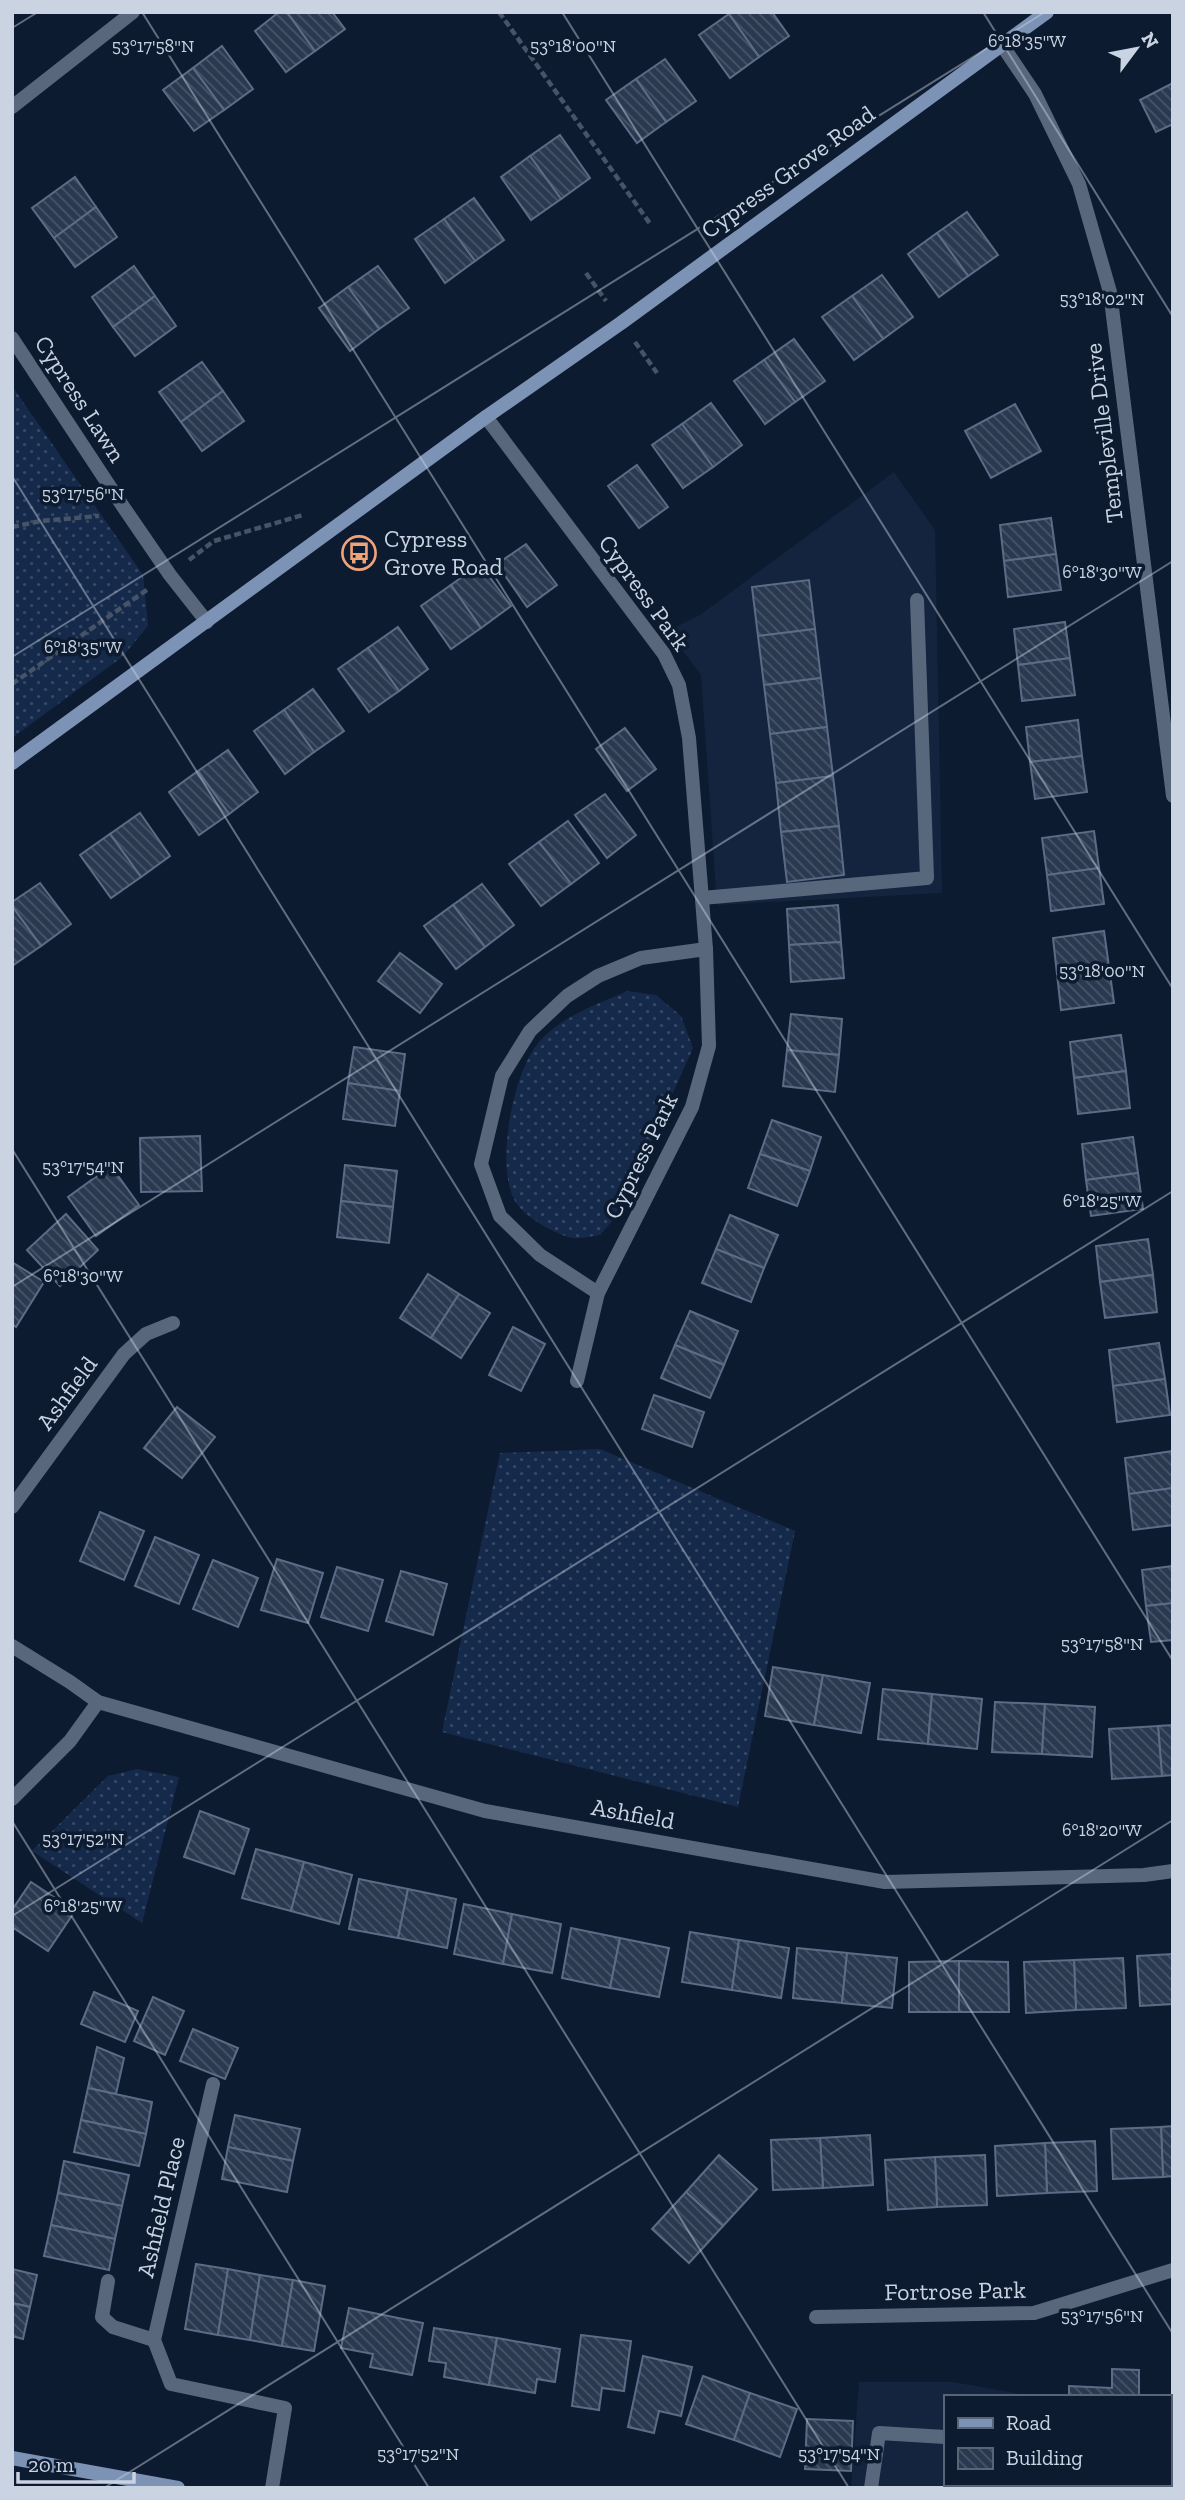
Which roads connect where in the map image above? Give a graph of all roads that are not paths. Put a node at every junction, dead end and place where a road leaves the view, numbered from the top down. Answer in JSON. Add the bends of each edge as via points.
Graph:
{"nodes":[{"id":1,"x":133,"y":12,"type":"edge"},
{"id":2,"x":1047,"y":12,"type":"edge"},
{"id":3,"x":1002,"y":45,"type":"junction"},
{"id":4,"x":12,"y":107,"type":"edge"},
{"id":5,"x":12,"y":338,"type":"edge"},
{"id":6,"x":486,"y":417,"type":"junction"},
{"id":7,"x":917,"y":600,"type":"dead end"},
{"id":8,"x":207,"y":622,"type":"junction"},
{"id":9,"x":12,"y":763,"type":"edge"},
{"id":10,"x":1173,"y":796,"type":"edge"},
{"id":11,"x":702,"y":898,"type":"junction"},
{"id":12,"x":706,"y":950,"type":"junction"},
{"id":13,"x":598,"y":1293,"type":"junction"},
{"id":14,"x":173,"y":1323,"type":"dead end"},
{"id":15,"x":577,"y":1381,"type":"dead end"},
{"id":16,"x":12,"y":1507,"type":"edge"},
{"id":17,"x":12,"y":1646,"type":"edge"},
{"id":18,"x":98,"y":1702,"type":"junction"},
{"id":19,"x":12,"y":1799,"type":"edge"},
{"id":20,"x":1173,"y":1871,"type":"edge"},
{"id":21,"x":213,"y":2084,"type":"dead end"},
{"id":22,"x":1173,"y":2270,"type":"edge"},
{"id":23,"x":108,"y":2281,"type":"dead end"},
{"id":24,"x":816,"y":2317,"type":"dead end"},
{"id":25,"x":154,"y":2340,"type":"junction"},
{"id":26,"x":944,"y":2437,"type":"edge"},
{"id":27,"x":12,"y":2458,"type":"edge"},
{"id":28,"x":178,"y":2488,"type":"edge"},
{"id":29,"x":272,"y":2488,"type":"edge"},
{"id":30,"x":871,"y":2488,"type":"edge"}],
"edges":[{"from":1,"to":4,"type":"street"},
{"from":2,"to":3,"type":"main road","name":"Cypress Grove Road"},
{"from":3,"to":6,"type":"main road","name":"Cypress Grove Road"},
{"from":3,"to":10,"type":"street","name":"Templeville Drive","via":[[1035,94],[1079,184],[1110,292]]},
{"from":5,"to":8,"type":"street","name":"Cypress Lawn","via":[[170,575]]},
{"from":6,"to":8,"type":"main road","name":"Cypress Grove Road"},
{"from":6,"to":11,"type":"street","name":"Cypress Park","via":[[664,654],[679,685],[689,738]]},
{"from":7,"to":11,"type":"street","via":[[926,878]]},
{"from":8,"to":9,"type":"main road","name":"Cypress Grove Road"},
{"from":11,"to":12,"type":"street","name":"Cypress Park"},
{"from":12,"to":13,"type":"street","name":"Cypress Park","via":[[709,1046],[692,1107]]},
{"from":12,"to":13,"type":"street","via":[[641,958],[598,976],[567,996],[530,1031],[502,1076],[481,1164],[500,1216],[540,1255]]},
{"from":13,"to":15,"type":"street","name":"Cypress Park"},
{"from":14,"to":16,"type":"street","name":"Ashfield","via":[[146,1334],[124,1354]]},
{"from":17,"to":18,"type":"street","name":"Ashfield"},
{"from":18,"to":19,"type":"street","via":[[71,1741]]},
{"from":18,"to":20,"type":"street","name":"Ashfield","via":[[485,1811],[885,1882]]},
{"from":21,"to":25,"type":"street","name":"Ashfield Place"},
{"from":22,"to":24,"type":"street","name":"Fortrose Park","via":[[1034,2313]]},
{"from":23,"to":25,"type":"street","name":"Ashfield Place","via":[[102,2317],[113,2327]]},
{"from":25,"to":29,"type":"street","via":[[171,2384],[285,2408]]},
{"from":26,"to":30,"type":"street","via":[[879,2433]]},
{"from":27,"to":28,"type":"main road"}]}
